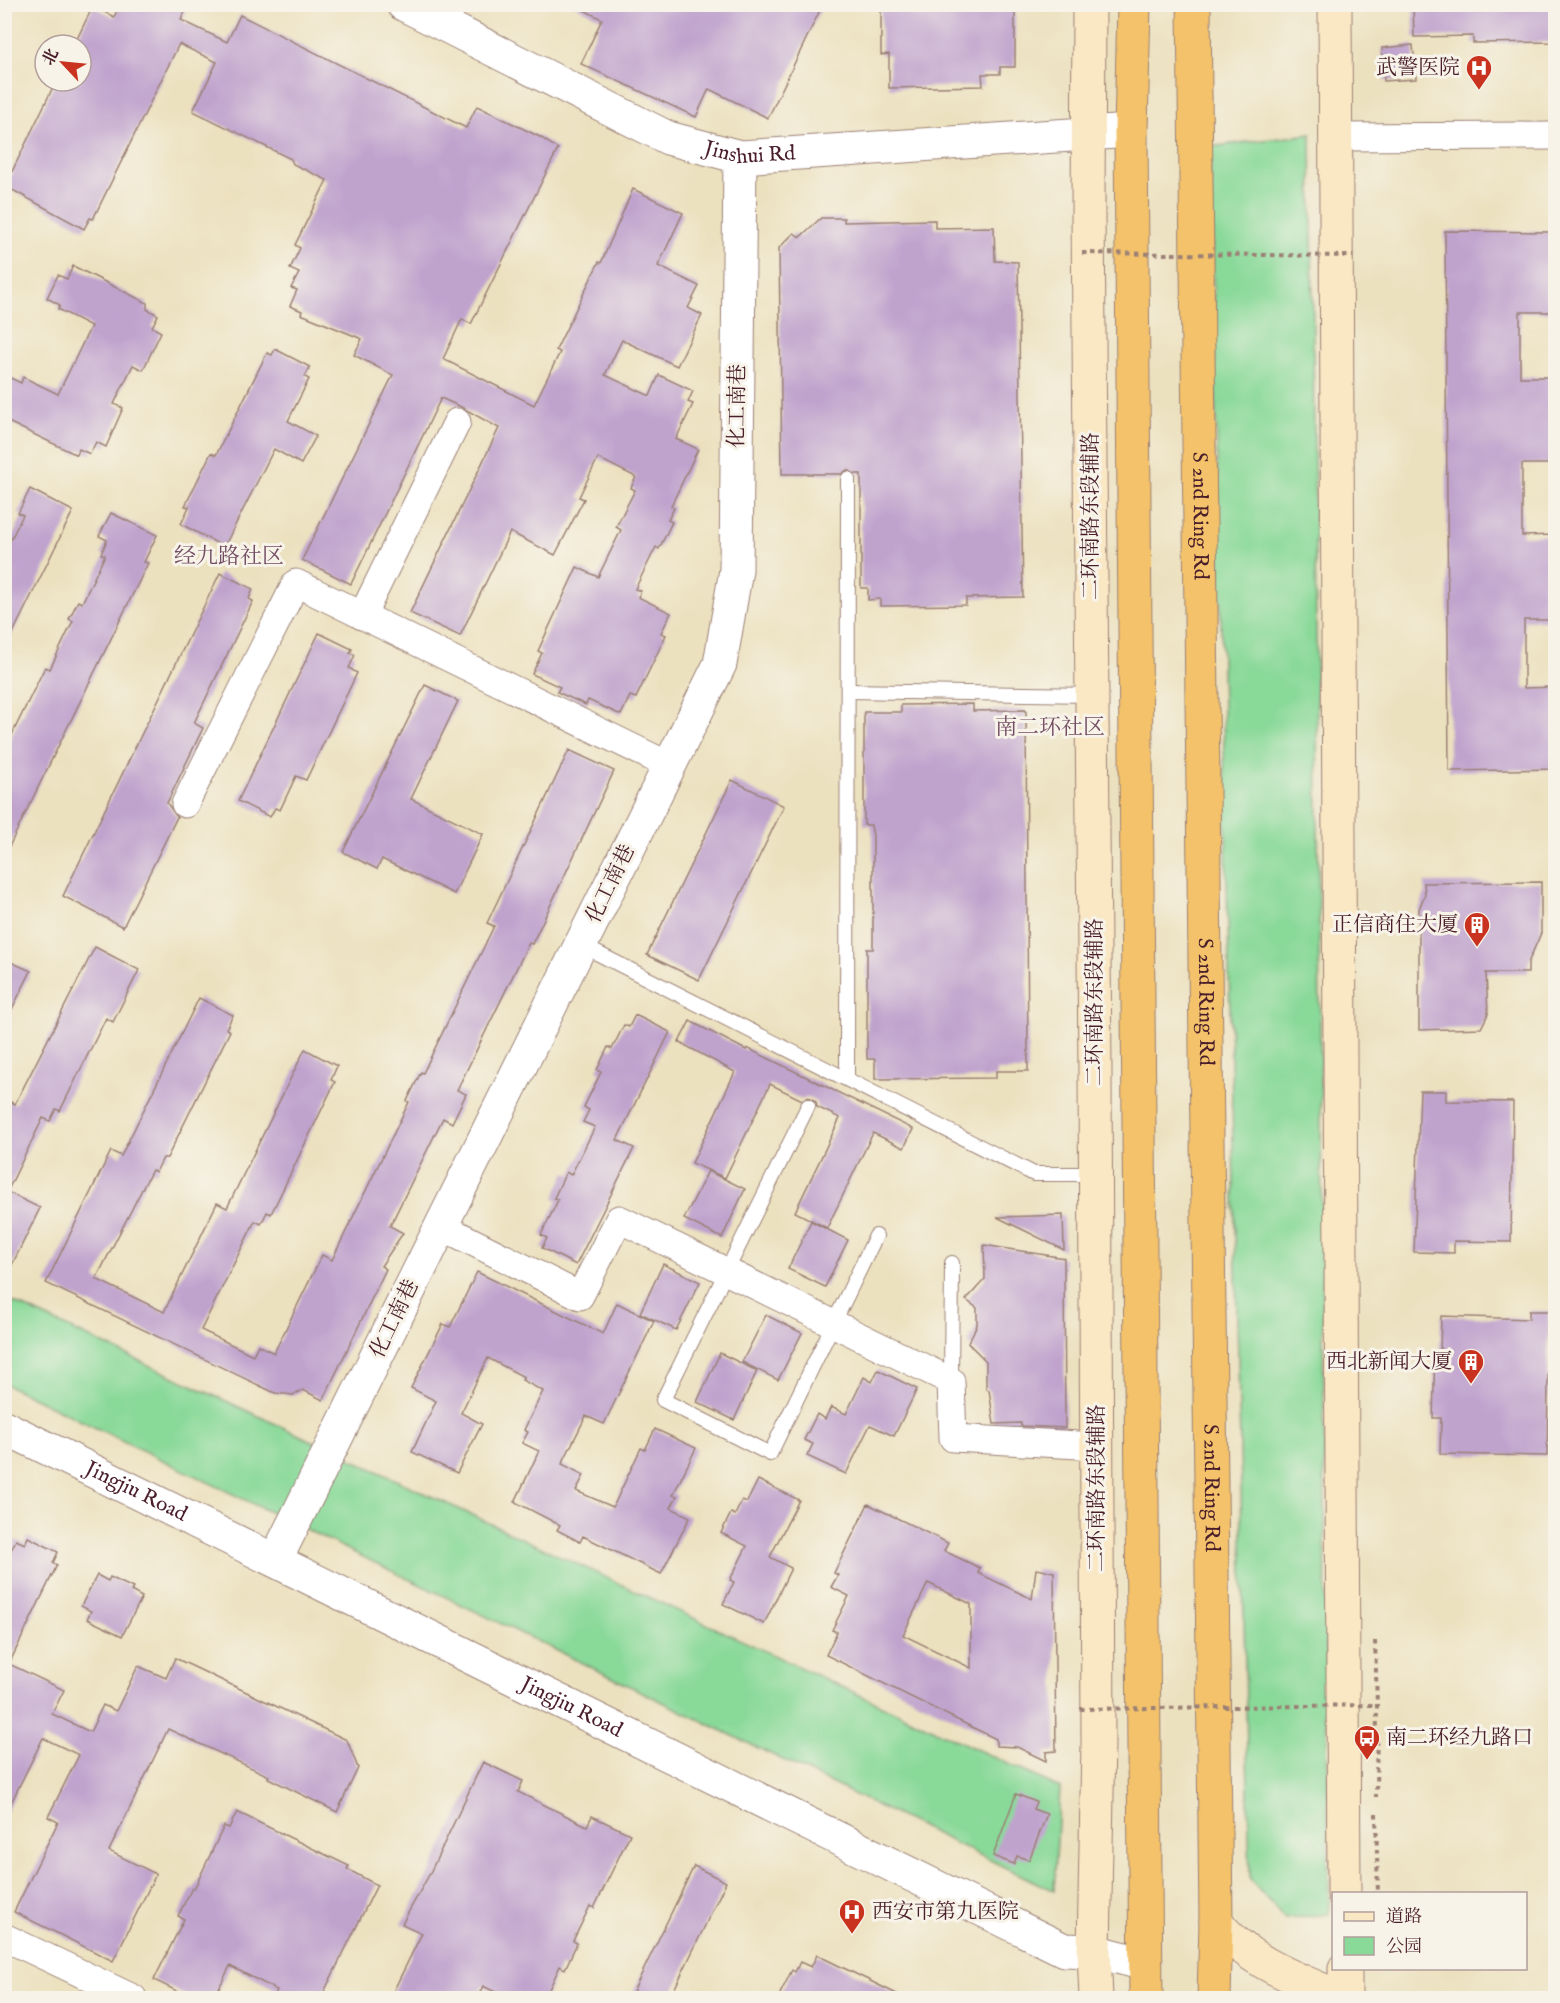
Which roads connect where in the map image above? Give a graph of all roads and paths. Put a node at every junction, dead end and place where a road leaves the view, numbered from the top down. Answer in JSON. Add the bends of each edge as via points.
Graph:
{"nodes":[{"id":1,"x":403,"y":4,"type":"edge"},
{"id":2,"x":1089,"y":4,"type":"edge"},
{"id":3,"x":1134,"y":4,"type":"edge"},
{"id":4,"x":1194,"y":4,"type":"edge"},
{"id":5,"x":1335,"y":4,"type":"edge"},
{"id":6,"x":1131,"y":131,"type":"junction"},
{"id":7,"x":1088,"y":132,"type":"junction"},
{"id":8,"x":1556,"y":136,"type":"edge"},
{"id":9,"x":1336,"y":137,"type":"junction"},
{"id":10,"x":740,"y":157,"type":"junction"},
{"id":11,"x":1082,"y":253,"type":"dead end"},
{"id":12,"x":1353,"y":256,"type":"dead end"},
{"id":13,"x":457,"y":422,"type":"dead end"},
{"id":14,"x":848,"y":479,"type":"dead end"},
{"id":15,"x":362,"y":616,"type":"junction"},
{"id":16,"x":848,"y":692,"type":"junction"},
{"id":17,"x":1092,"y":695,"type":"junction"},
{"id":18,"x":670,"y":766,"type":"junction"},
{"id":19,"x":185,"y":804,"type":"dead end"},
{"id":20,"x":581,"y":945,"type":"junction"},
{"id":21,"x":847,"y":1079,"type":"junction"},
{"id":22,"x":808,"y":1106,"type":"dead end"},
{"id":23,"x":1096,"y":1174,"type":"junction"},
{"id":24,"x":441,"y":1226,"type":"junction"},
{"id":25,"x":876,"y":1236,"type":"dead end"},
{"id":26,"x":952,"y":1263,"type":"dead end"},
{"id":27,"x":727,"y":1271,"type":"junction"},
{"id":28,"x":834,"y":1323,"type":"junction"},
{"id":29,"x":951,"y":1381,"type":"junction"},
{"id":30,"x":4,"y":1427,"type":"edge"},
{"id":31,"x":1097,"y":1446,"type":"junction"},
{"id":32,"x":276,"y":1559,"type":"junction"},
{"id":33,"x":1375,"y":1641,"type":"dead end"},
{"id":34,"x":1377,"y":1705,"type":"junction"},
{"id":35,"x":1080,"y":1709,"type":"dead end"},
{"id":36,"x":1344,"y":1892,"type":"edge"},
{"id":37,"x":1378,"y":1892,"type":"edge"},
{"id":38,"x":1216,"y":1921,"type":"junction"},
{"id":39,"x":4,"y":1937,"type":"edge"},
{"id":40,"x":1094,"y":1951,"type":"junction"},
{"id":41,"x":1145,"y":1964,"type":"junction"},
{"id":42,"x":1344,"y":1970,"type":"edge"},
{"id":43,"x":133,"y":1998,"type":"edge"},
{"id":44,"x":1096,"y":1998,"type":"edge"},
{"id":45,"x":1146,"y":1998,"type":"edge"},
{"id":46,"x":1214,"y":1998,"type":"edge"},
{"id":47,"x":1343,"y":1998,"type":"edge"}],
"edges":[{"from":1,"to":10,"type":"street","name":"Jinshui Rd","via":[[668,138]]},
{"from":2,"to":7,"type":"main road","name":"二环南路东段辅路"},
{"from":3,"to":6,"type":"highway"},
{"from":4,"to":38,"type":"highway","name":"S 2nd Ring Rd"},
{"from":5,"to":9,"type":"main road"},
{"from":6,"to":7,"type":"street","name":"Jinshui Rd"},
{"from":6,"to":41,"type":"highway"},
{"from":7,"to":10,"type":"street","name":"Jinshui Rd"},
{"from":7,"to":17,"type":"main road","name":"二环南路东段辅路"},
{"from":8,"to":9,"type":"street"},
{"from":9,"to":36,"type":"main road"},
{"from":10,"to":18,"type":"street","name":"化工南巷","via":[[736,570],[720,664]]},
{"from":11,"to":12,"type":"path","bridge":true},
{"from":13,"to":15,"type":"street"},
{"from":14,"to":16,"type":"lane"},
{"from":15,"to":18,"type":"street"},
{"from":15,"to":19,"type":"street","via":[[296,583]]},
{"from":16,"to":17,"type":"lane"},
{"from":16,"to":21,"type":"lane"},
{"from":17,"to":23,"type":"main road","name":"二环南路东段辅路"},
{"from":18,"to":20,"type":"street","name":"化工南巷"},
{"from":20,"to":21,"type":"lane"},
{"from":20,"to":24,"type":"street","name":"化工南巷"},
{"from":21,"to":23,"type":"lane","via":[[1034,1174]]},
{"from":22,"to":27,"type":"lane"},
{"from":23,"to":31,"type":"main road","name":"二环南路东段辅路"},
{"from":24,"to":27,"type":"street","via":[[580,1296],[619,1218]]},
{"from":24,"to":32,"type":"street","name":"化工南巷"},
{"from":25,"to":28,"type":"lane"},
{"from":26,"to":29,"type":"lane"},
{"from":27,"to":28,"type":"street"},
{"from":27,"to":28,"type":"lane","via":[[663,1400],[770,1454]]},
{"from":28,"to":29,"type":"street"},
{"from":29,"to":31,"type":"street","via":[[953,1438]]},
{"from":30,"to":32,"type":"street","name":"Jingjiu Road"},
{"from":31,"to":40,"type":"main road","name":"二环南路东段辅路"},
{"from":32,"to":40,"type":"street","name":"Jingjiu Road","via":[[1064,1950]]},
{"from":33,"to":34,"type":"path"},
{"from":34,"to":35,"type":"path","bridge":true},
{"from":34,"to":37,"type":"path"},
{"from":38,"to":46,"type":"highway","name":"S 2nd Ring Rd"},
{"from":38,"to":47,"type":"main road","via":[[1245,1950],[1283,1973]]},
{"from":39,"to":43,"type":"street"},
{"from":40,"to":41,"type":"street","name":"Jingjiu Road"},
{"from":40,"to":44,"type":"main road","name":"二环南路东段辅路"},
{"from":41,"to":45,"type":"highway"},
{"from":42,"to":47,"type":"main road"}]}
